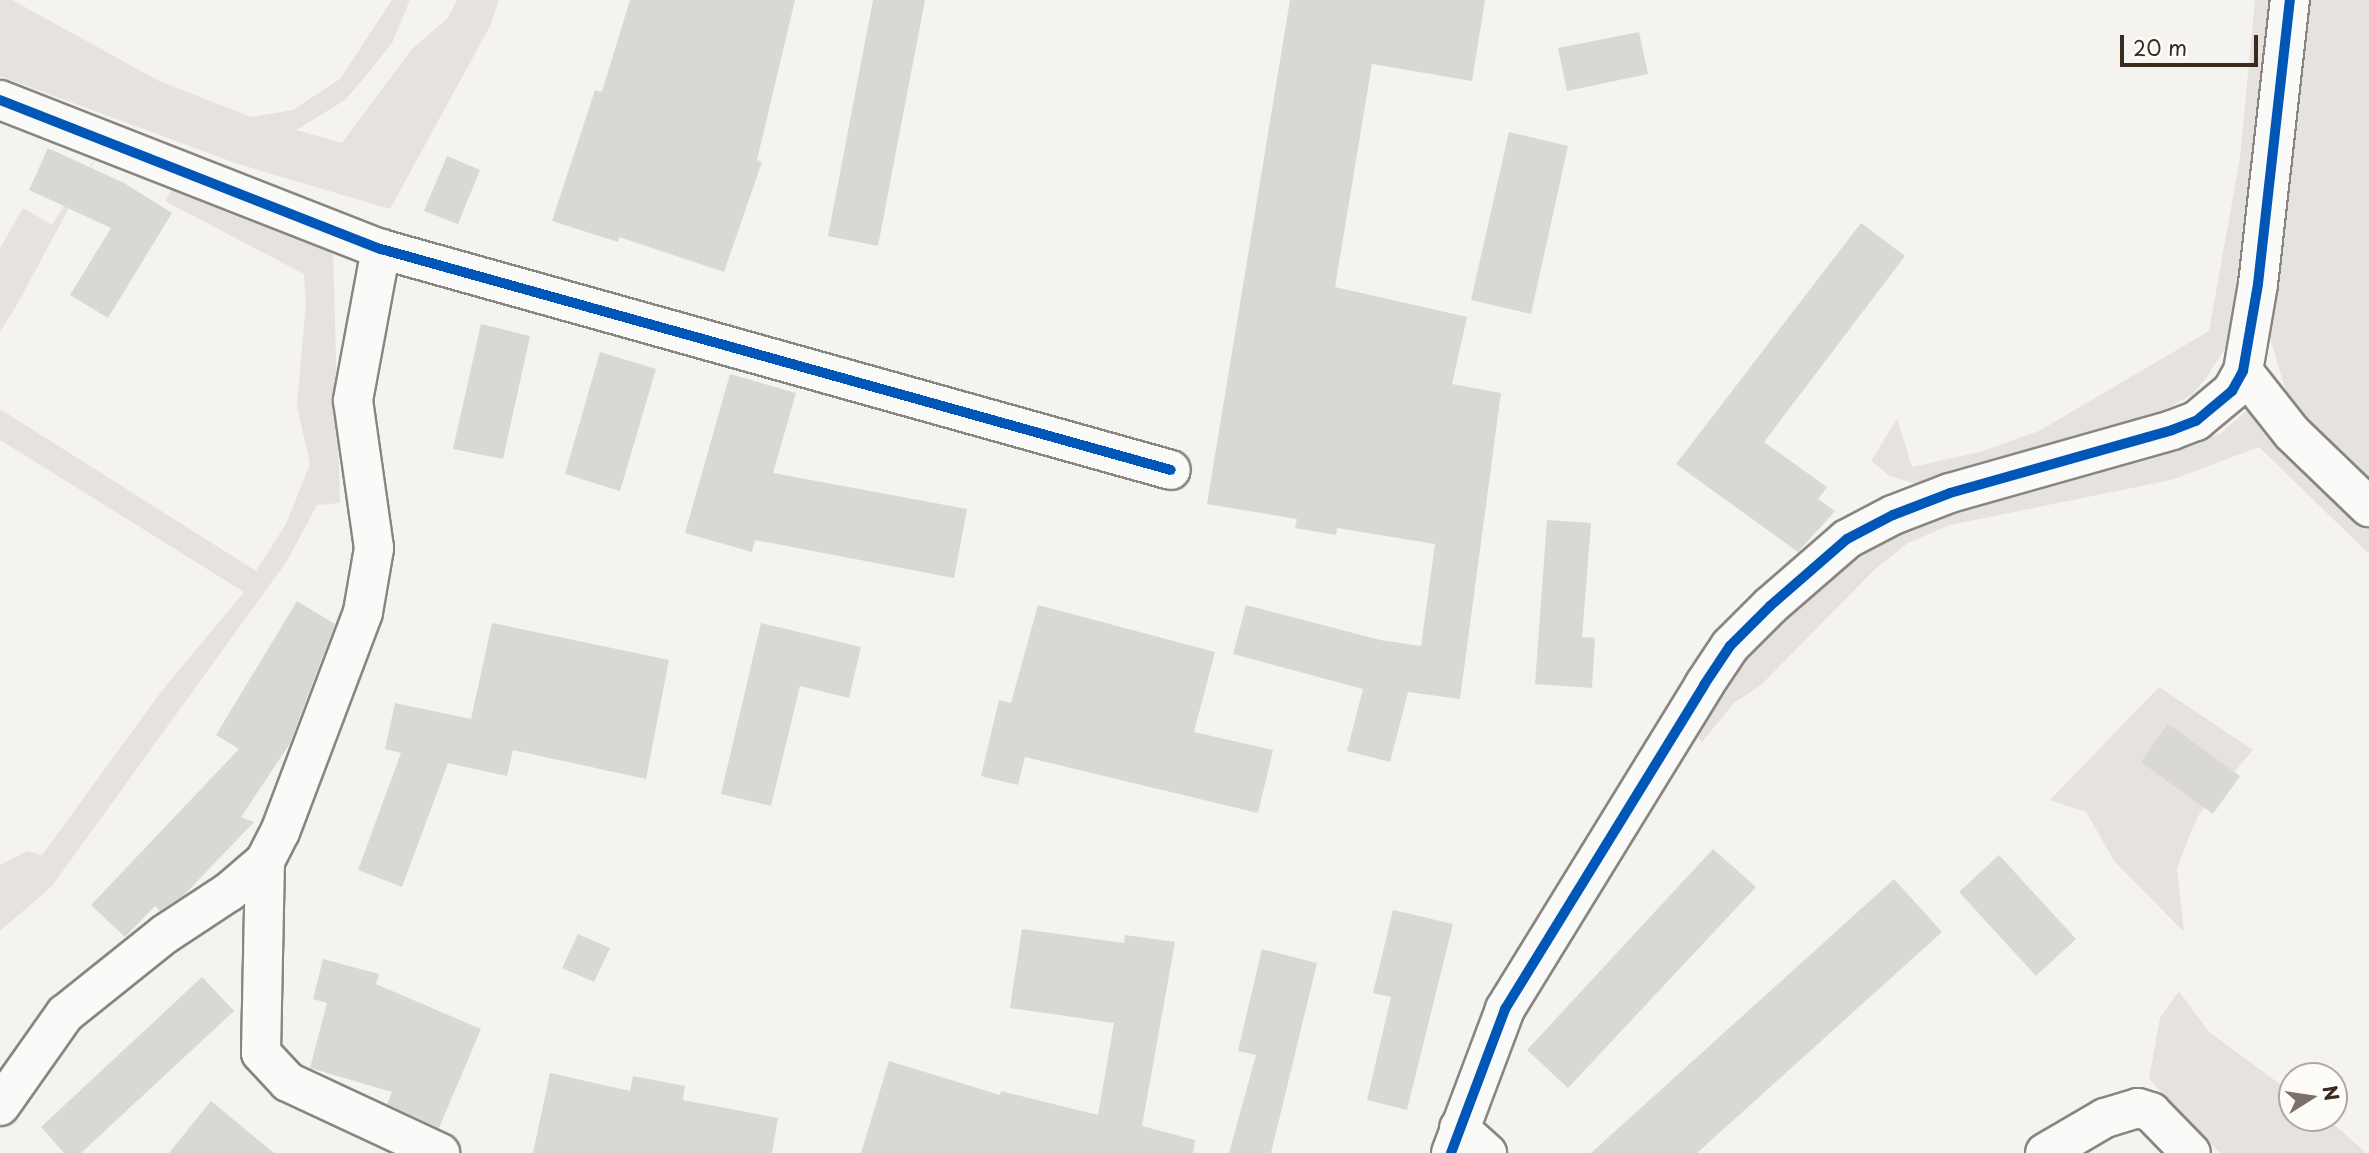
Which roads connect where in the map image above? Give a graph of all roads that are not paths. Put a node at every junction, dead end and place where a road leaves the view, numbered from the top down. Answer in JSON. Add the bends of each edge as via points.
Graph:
{"nodes":[{"id":1,"x":2290,"y":0,"type":"edge"},
{"id":2,"x":0,"y":100,"type":"edge"},
{"id":3,"x":381,"y":249,"type":"junction"},
{"id":4,"x":2243,"y":370,"type":"junction"},
{"id":5,"x":1171,"y":470,"type":"dead end"},
{"id":6,"x":2369,"y":507,"type":"edge"},
{"id":7,"x":265,"y":861,"type":"junction"},
{"id":8,"x":0,"y":1106,"type":"edge"},
{"id":9,"x":1455,"y":1140,"type":"edge"},
{"id":10,"x":440,"y":1153,"type":"edge"},
{"id":11,"x":1487,"y":1153,"type":"edge"},
{"id":12,"x":2045,"y":1153,"type":"edge"},
{"id":13,"x":2191,"y":1153,"type":"edge"}],
"edges":[{"from":1,"to":4,"type":"street","via":[[2276,156]]},
{"from":2,"to":3,"type":"street"},
{"from":3,"to":5,"type":"street"},
{"from":3,"to":7,"type":"street","via":[[353,400],[374,548],[363,612]]},
{"from":4,"to":6,"type":"street","via":[[2292,433]]},
{"from":4,"to":9,"type":"street","via":[[2232,391],[2196,421],[1950,493],[1872,525],[1847,538],[1770,606],[1730,646],[1505,1009]]},
{"from":7,"to":8,"type":"street","via":[[65,1014]]},
{"from":7,"to":10,"type":"street","via":[[261,1053],[288,1083]]},
{"from":9,"to":11,"type":"street"},
{"from":12,"to":13,"type":"street","via":[[2105,1118],[2138,1108],[2151,1112]]}]}
